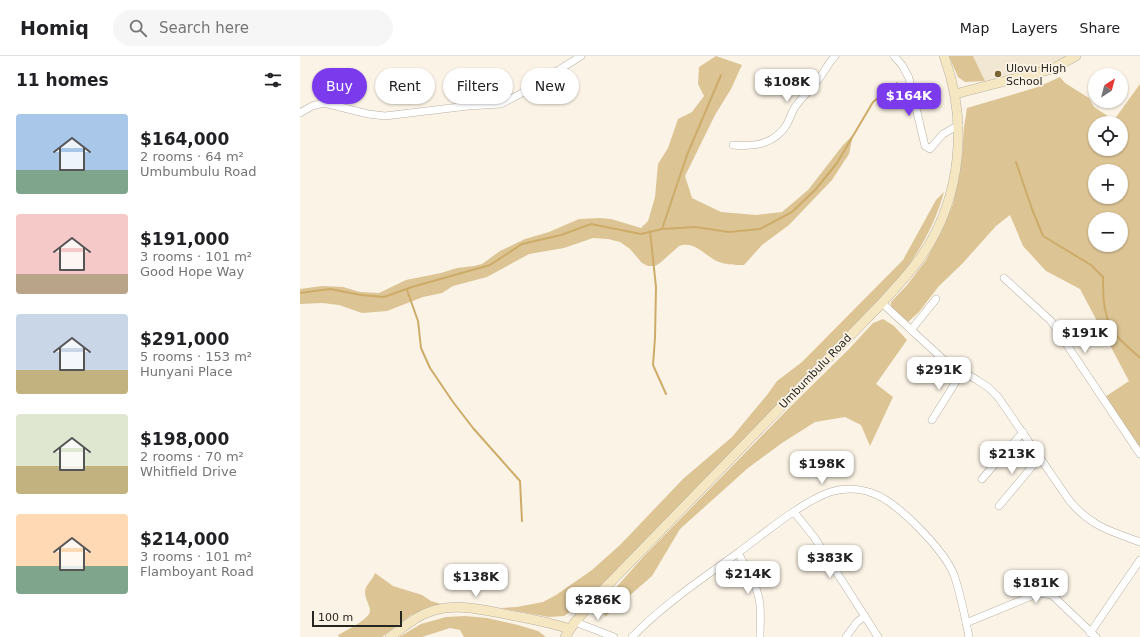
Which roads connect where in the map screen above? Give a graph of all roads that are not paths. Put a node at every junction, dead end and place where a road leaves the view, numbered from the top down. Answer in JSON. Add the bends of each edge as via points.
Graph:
{"nodes":[{"id":1,"x":581,"y":56,"type":"edge"},
{"id":2,"x":836,"y":56,"type":"edge"},
{"id":3,"x":894,"y":56,"type":"edge"},
{"id":4,"x":944,"y":56,"type":"edge"},
{"id":5,"x":1076,"y":56,"type":"edge"},
{"id":6,"x":955,"y":94,"type":"junction"},
{"id":7,"x":300,"y":113,"type":"edge"},
{"id":8,"x":959,"y":125,"type":"junction"},
{"id":9,"x":733,"y":145,"type":"dead end"},
{"id":10,"x":1004,"y":278,"type":"dead end"},
{"id":11,"x":936,"y":299,"type":"dead end"},
{"id":12,"x":882,"y":303,"type":"junction"},
{"id":13,"x":911,"y":330,"type":"junction"},
{"id":14,"x":962,"y":372,"type":"junction"},
{"id":15,"x":932,"y":420,"type":"dead end"},
{"id":16,"x":1023,"y":432,"type":"junction"},
{"id":17,"x":1140,"y":454,"type":"edge"},
{"id":18,"x":1040,"y":457,"type":"junction"},
{"id":19,"x":982,"y":479,"type":"dead end"},
{"id":20,"x":999,"y":506,"type":"dead end"},
{"id":21,"x":794,"y":512,"type":"junction"},
{"id":22,"x":1140,"y":542,"type":"edge"},
{"id":23,"x":738,"y":553,"type":"junction"},
{"id":24,"x":1140,"y":560,"type":"edge"},
{"id":25,"x":865,"y":616,"type":"junction"},
{"id":26,"x":966,"y":623,"type":"junction"},
{"id":27,"x":573,"y":625,"type":"junction"},
{"id":28,"x":1093,"y":635,"type":"edge"},
{"id":29,"x":390,"y":637,"type":"edge"},
{"id":30,"x":565,"y":637,"type":"edge"},
{"id":31,"x":614,"y":637,"type":"edge"},
{"id":32,"x":632,"y":637,"type":"edge"},
{"id":33,"x":760,"y":637,"type":"edge"},
{"id":34,"x":846,"y":637,"type":"edge"},
{"id":35,"x":878,"y":637,"type":"edge"},
{"id":36,"x":969,"y":637,"type":"edge"}],
"edges":[{"from":1,"to":7,"type":"street","via":[[501,104],[375,116],[324,103]]},
{"from":2,"to":9,"type":"street","via":[[801,99],[787,124],[776,136],[760,144]]},
{"from":3,"to":8,"type":"street","via":[[909,78],[925,146],[930,149],[943,134]]},
{"from":4,"to":6,"type":"main road","name":"Umbumbulu Road"},
{"from":5,"to":6,"type":"main road","via":[[1052,69]]},
{"from":6,"to":8,"type":"main road","name":"Umbumbulu Road"},
{"from":8,"to":12,"type":"main road","name":"Umbumbulu Road","via":[[958,155],[952,188],[941,221],[923,254]]},
{"from":10,"to":17,"type":"street","via":[[1051,322]]},
{"from":11,"to":13,"type":"street"},
{"from":12,"to":13,"type":"street"},
{"from":12,"to":27,"type":"main road","name":"Umbumbulu Road","via":[[603,590]]},
{"from":13,"to":14,"type":"street","via":[[941,358]]},
{"from":14,"to":15,"type":"street"},
{"from":14,"to":16,"type":"street","via":[[989,388]]},
{"from":16,"to":18,"type":"street"},
{"from":16,"to":19,"type":"street"},
{"from":18,"to":20,"type":"street"},
{"from":18,"to":22,"type":"street","via":[[1069,500],[1086,518],[1103,528]]},
{"from":21,"to":23,"type":"street"},
{"from":21,"to":25,"type":"street","via":[[814,537]]},
{"from":21,"to":26,"type":"street","via":[[819,497],[844,489],[860,489],[888,502],[936,545],[946,558],[954,575]]},
{"from":23,"to":32,"type":"street","via":[[670,602]]},
{"from":23,"to":33,"type":"street","via":[[753,579],[758,596]]},
{"from":24,"to":28,"type":"street"},
{"from":25,"to":34,"type":"street"},
{"from":25,"to":35,"type":"street"},
{"from":26,"to":28,"type":"street","via":[[1039,593],[1047,593],[1056,598]]},
{"from":26,"to":36,"type":"street"},
{"from":27,"to":29,"type":"main road","via":[[459,607],[443,608],[416,618]]},
{"from":27,"to":30,"type":"main road","name":"Umbumbulu Road"},
{"from":27,"to":31,"type":"street"}]}
